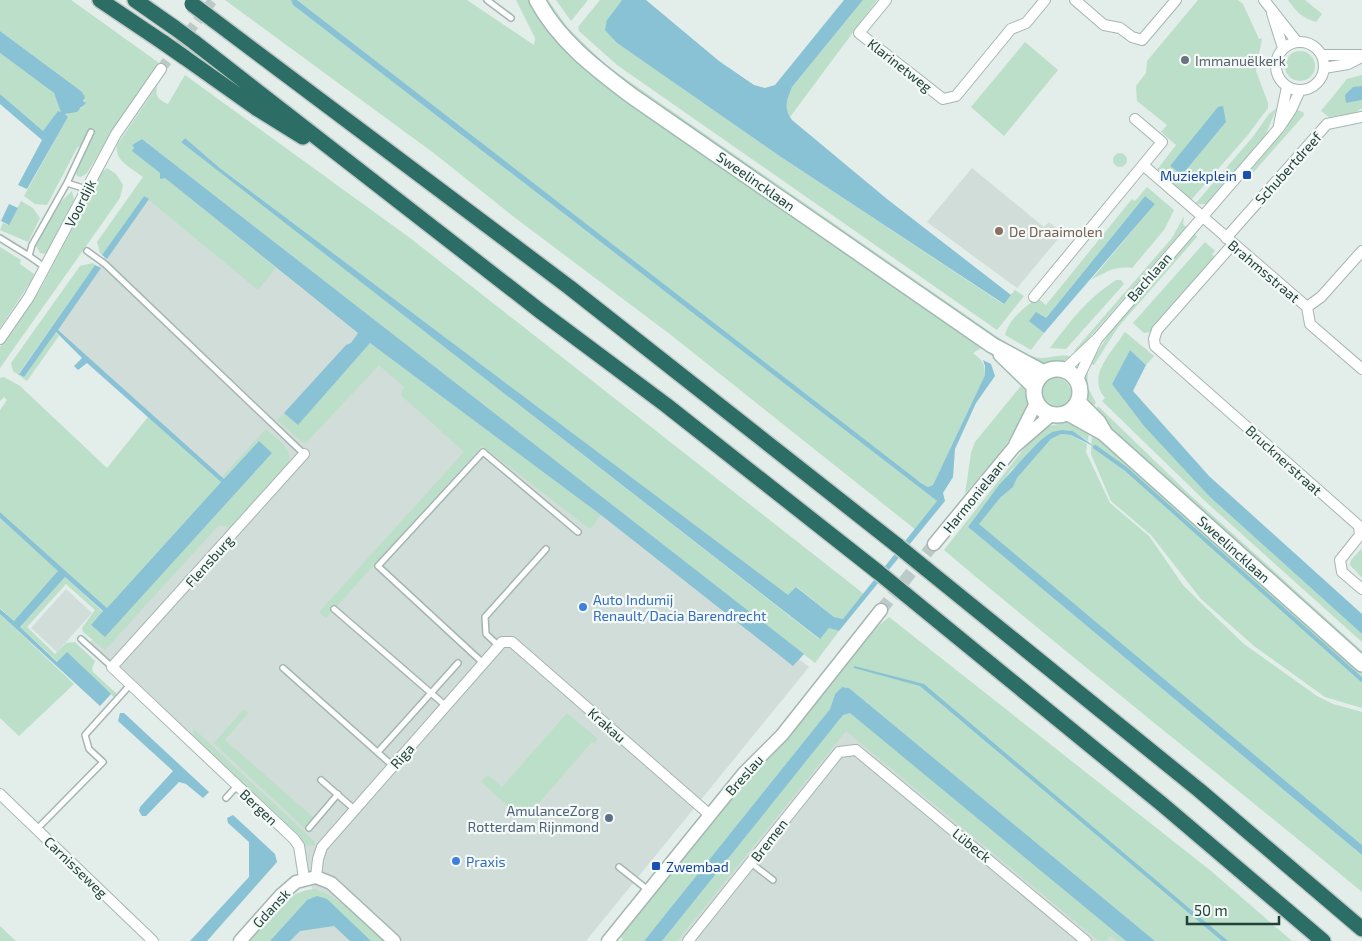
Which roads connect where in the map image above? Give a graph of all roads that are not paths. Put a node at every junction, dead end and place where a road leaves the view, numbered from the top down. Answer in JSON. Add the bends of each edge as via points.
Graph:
{"nodes":[{"id":1,"x":100,"y":0,"type":"edge"},
{"id":2,"x":135,"y":0,"type":"edge"},
{"id":3,"x":487,"y":0,"type":"edge"},
{"id":4,"x":537,"y":0,"type":"edge"},
{"id":5,"x":886,"y":0,"type":"edge"},
{"id":6,"x":1045,"y":0,"type":"edge"},
{"id":7,"x":1075,"y":0,"type":"edge"},
{"id":8,"x":1176,"y":0,"type":"edge"},
{"id":9,"x":1264,"y":0,"type":"edge"},
{"id":10,"x":189,"y":2,"type":"edge"},
{"id":11,"x":1272,"y":12,"type":"junction"},
{"id":12,"x":511,"y":18,"type":"dead end"},
{"id":13,"x":1297,"y":42,"type":"junction"},
{"id":14,"x":1284,"y":48,"type":"junction"},
{"id":15,"x":1322,"y":56,"type":"junction"},
{"id":16,"x":1362,"y":56,"type":"edge"},
{"id":17,"x":1324,"y":68,"type":"junction"},
{"id":18,"x":161,"y":69,"type":"tunnel mouth"},
{"id":19,"x":1287,"y":87,"type":"junction"},
{"id":20,"x":1300,"y":90,"type":"junction"},
{"id":21,"x":1362,"y":117,"type":"edge"},
{"id":22,"x":1135,"y":119,"type":"dead end"},
{"id":23,"x":1279,"y":128,"type":"junction"},
{"id":24,"x":91,"y":132,"type":"dead end"},
{"id":25,"x":1143,"y":165,"type":"junction"},
{"id":26,"x":361,"y":173,"type":"junction"},
{"id":27,"x":66,"y":183,"type":"junction"},
{"id":28,"x":87,"y":189,"type":"junction"},
{"id":29,"x":1202,"y":217,"type":"junction"},
{"id":30,"x":0,"y":238,"type":"edge"},
{"id":31,"x":1229,"y":241,"type":"junction"},
{"id":32,"x":1362,"y":251,"type":"edge"},
{"id":33,"x":87,"y":252,"type":"dead end"},
{"id":34,"x":29,"y":256,"type":"junction"},
{"id":35,"x":46,"y":268,"type":"junction"},
{"id":36,"x":1034,"y":297,"type":"dead end"},
{"id":37,"x":1307,"y":308,"type":"junction"},
{"id":38,"x":1098,"y":338,"type":"junction"},
{"id":39,"x":0,"y":339,"type":"edge"},
{"id":40,"x":1154,"y":339,"type":"joint"},
{"id":41,"x":992,"y":345,"type":"junction"},
{"id":42,"x":1362,"y":369,"type":"edge"},
{"id":43,"x":1064,"y":370,"type":"junction"},
{"id":44,"x":1044,"y":373,"type":"junction"},
{"id":45,"x":1077,"y":381,"type":"junction"},
{"id":46,"x":1034,"y":386,"type":"junction"},
{"id":47,"x":1036,"y":403,"type":"junction"},
{"id":48,"x":1073,"y":408,"type":"junction"},
{"id":49,"x":1051,"y":415,"type":"junction"},
{"id":50,"x":1014,"y":447,"type":"junction"},
{"id":51,"x":304,"y":454,"type":"joint"},
{"id":52,"x":578,"y":532,"type":"dead end"},
{"id":53,"x":934,"y":544,"type":"tunnel mouth"},
{"id":54,"x":546,"y":550,"type":"dead end"},
{"id":55,"x":1362,"y":589,"type":"edge"},
{"id":56,"x":334,"y":609,"type":"dead end"},
{"id":57,"x":880,"y":610,"type":"tunnel mouth"},
{"id":58,"x":81,"y":639,"type":"dead end"},
{"id":59,"x":501,"y":644,"type":"junction"},
{"id":60,"x":458,"y":663,"type":"dead end"},
{"id":61,"x":483,"y":663,"type":"junction"},
{"id":62,"x":1362,"y":664,"type":"edge"},
{"id":63,"x":112,"y":667,"type":"junction"},
{"id":64,"x":283,"y":668,"type":"dead end"},
{"id":65,"x":130,"y":685,"type":"junction"},
{"id":66,"x":431,"y":693,"type":"junction"},
{"id":67,"x":446,"y":706,"type":"junction"},
{"id":68,"x":856,"y":750,"type":"joint"},
{"id":69,"x":378,"y":752,"type":"junction"},
{"id":70,"x":393,"y":766,"type":"junction"},
{"id":71,"x":322,"y":780,"type":"dead end"},
{"id":72,"x":237,"y":786,"type":"junction"},
{"id":73,"x":0,"y":794,"type":"edge"},
{"id":74,"x":338,"y":794,"type":"junction"},
{"id":75,"x":226,"y":798,"type":"dead end"},
{"id":76,"x":354,"y":810,"type":"junction"},
{"id":77,"x":710,"y":815,"type":"junction"},
{"id":78,"x":309,"y":828,"type":"dead end"},
{"id":79,"x":37,"y":829,"type":"junction"},
{"id":80,"x":751,"y":863,"type":"junction"},
{"id":81,"x":619,"y":867,"type":"dead end"},
{"id":82,"x":310,"y":878,"type":"junction"},
{"id":83,"x":773,"y":880,"type":"dead end"},
{"id":84,"x":649,"y":890,"type":"junction"},
{"id":85,"x":1362,"y":929,"type":"edge"},
{"id":86,"x":152,"y":941,"type":"edge"},
{"id":87,"x":240,"y":941,"type":"edge"},
{"id":88,"x":394,"y":941,"type":"edge"},
{"id":89,"x":608,"y":941,"type":"edge"},
{"id":90,"x":688,"y":941,"type":"edge"},
{"id":91,"x":1086,"y":941,"type":"edge"},
{"id":92,"x":1323,"y":941,"type":"edge"}],
"edges":[{"from":1,"to":26,"type":"highway","bridge":true,"via":[[256,108]]},
{"from":2,"to":26,"type":"highway","bridge":true,"via":[[194,42]]},
{"from":3,"to":12,"type":"lane"},
{"from":4,"to":41,"type":"main road","name":"Sweelincklaan","via":[[556,28],[590,65]]},
{"from":5,"to":6,"type":"street","name":"Klarinetweg","via":[[859,33],[943,99],[956,96],[1011,29],[1026,23]]},
{"from":7,"to":8,"type":"street","via":[[1104,25],[1120,28],[1142,40]]},
{"from":9,"to":11,"type":"street"},
{"from":10,"to":85,"type":"highway","bridge":true,"via":[[569,287],[898,546],[1199,790]]},
{"from":11,"to":13,"type":"street"},
{"from":11,"to":14,"type":"street"},
{"from":13,"to":14,"type":"street"},
{"from":13,"to":15,"type":"street","via":[[1312,45]]},
{"from":14,"to":19,"type":"street","via":[[1276,61],[1276,68],[1277,75]]},
{"from":15,"to":16,"type":"street"},
{"from":15,"to":17,"type":"street"},
{"from":16,"to":17,"type":"street","via":[[1348,64]]},
{"from":17,"to":20,"type":"street","via":[[1319,81]]},
{"from":18,"to":28,"type":"street","name":"Voordijk","via":[[116,134]]},
{"from":19,"to":20,"type":"street"},
{"from":19,"to":23,"type":"street","name":"Bachlaan"},
{"from":20,"to":23,"type":"street","name":"Bachlaan","via":[[1292,110]]},
{"from":21,"to":31,"type":"street","name":"Schubertdreef","via":[[1326,124]]},
{"from":22,"to":25,"type":"street","via":[[1162,142]]},
{"from":23,"to":29,"type":"street","name":"Bachlaan"},
{"from":24,"to":27,"type":"lane"},
{"from":25,"to":29,"type":"street"},
{"from":25,"to":36,"type":"street"},
{"from":26,"to":92,"type":"highway","bridge":true,"via":[[666,405],[878,572]]},
{"from":27,"to":28,"type":"lane"},
{"from":27,"to":34,"type":"lane"},
{"from":28,"to":35,"type":"street","name":"Voordijk"},
{"from":29,"to":31,"type":"street","name":"Brahmsstraat"},
{"from":29,"to":38,"type":"street","name":"Bachlaan"},
{"from":30,"to":34,"type":"lane"},
{"from":31,"to":37,"type":"street","name":"Brahmsstraat"},
{"from":31,"to":40,"type":"street","name":"Schubertdreef","via":[[1157,330]]},
{"from":32,"to":37,"type":"street"},
{"from":33,"to":51,"type":"lane","via":[[105,264]]},
{"from":34,"to":35,"type":"lane"},
{"from":35,"to":39,"type":"street","name":"Voordijk"},
{"from":37,"to":42,"type":"street","name":"Brahmsstraat","via":[[1310,324]]},
{"from":38,"to":43,"type":"street","name":"Bachlaan"},
{"from":38,"to":45,"type":"street","name":"Bachlaan"},
{"from":40,"to":55,"type":"street","name":"Brucknerstraat","via":[[1155,346],[1359,526],[1360,535],[1340,560],[1342,572]]},
{"from":41,"to":44,"type":"main road","name":"Sweelincklaan"},
{"from":41,"to":46,"type":"main road","name":"Sweelincklaan"},
{"from":43,"to":44,"type":"main road"},
{"from":43,"to":45,"type":"main road"},
{"from":44,"to":46,"type":"main road"},
{"from":45,"to":48,"type":"main road","via":[[1080,389]]},
{"from":46,"to":47,"type":"main road"},
{"from":47,"to":49,"type":"main road"},
{"from":47,"to":50,"type":"street","name":"Harmonielaan"},
{"from":48,"to":49,"type":"main road"},
{"from":48,"to":62,"type":"main road","name":"Sweelincklaan","via":[[1098,422],[1105,434]]},
{"from":49,"to":50,"type":"street","name":"Harmonielaan"},
{"from":50,"to":53,"type":"street","name":"Harmonielaan"},
{"from":51,"to":63,"type":"street","name":"Flensburg"},
{"from":52,"to":61,"type":"lane","via":[[483,452],[378,566]]},
{"from":54,"to":59,"type":"lane","via":[[485,617],[486,634]]},
{"from":56,"to":66,"type":"lane"},
{"from":57,"to":77,"type":"street","name":"Breslau","via":[[782,735],[751,764]]},
{"from":58,"to":63,"type":"lane"},
{"from":59,"to":61,"type":"street","name":"Riga"},
{"from":59,"to":77,"type":"street","name":"Krakau","via":[[512,642]]},
{"from":60,"to":66,"type":"lane"},
{"from":61,"to":67,"type":"street","name":"Riga"},
{"from":63,"to":65,"type":"street","name":"Bergen"},
{"from":64,"to":69,"type":"lane"},
{"from":65,"to":72,"type":"street","name":"Bergen"},
{"from":65,"to":79,"type":"lane","via":[[85,736],[89,749],[103,762]]},
{"from":66,"to":67,"type":"lane"},
{"from":66,"to":69,"type":"lane"},
{"from":67,"to":70,"type":"street","name":"Riga"},
{"from":68,"to":80,"type":"street","name":"Bremen","via":[[839,752]]},
{"from":68,"to":91,"type":"street","name":"Lübeck"},
{"from":69,"to":70,"type":"lane"},
{"from":70,"to":76,"type":"street","name":"Riga"},
{"from":71,"to":74,"type":"lane"},
{"from":72,"to":75,"type":"lane"},
{"from":72,"to":82,"type":"street","name":"Bergen","via":[[294,839]]},
{"from":73,"to":79,"type":"street","name":"Carnisseweg"},
{"from":74,"to":76,"type":"lane"},
{"from":74,"to":78,"type":"lane"},
{"from":76,"to":82,"type":"street","name":"Riga","via":[[322,847]]},
{"from":77,"to":84,"type":"street","name":"Breslau"},
{"from":79,"to":86,"type":"street","name":"Carnisseweg"},
{"from":80,"to":83,"type":"lane"},
{"from":80,"to":90,"type":"street","name":"Bremen"},
{"from":81,"to":84,"type":"lane"},
{"from":82,"to":87,"type":"street","name":"Gdansk","via":[[296,882],[281,895]]},
{"from":82,"to":88,"type":"street","via":[[331,883]]},
{"from":84,"to":89,"type":"street","name":"Breslau"}]}
